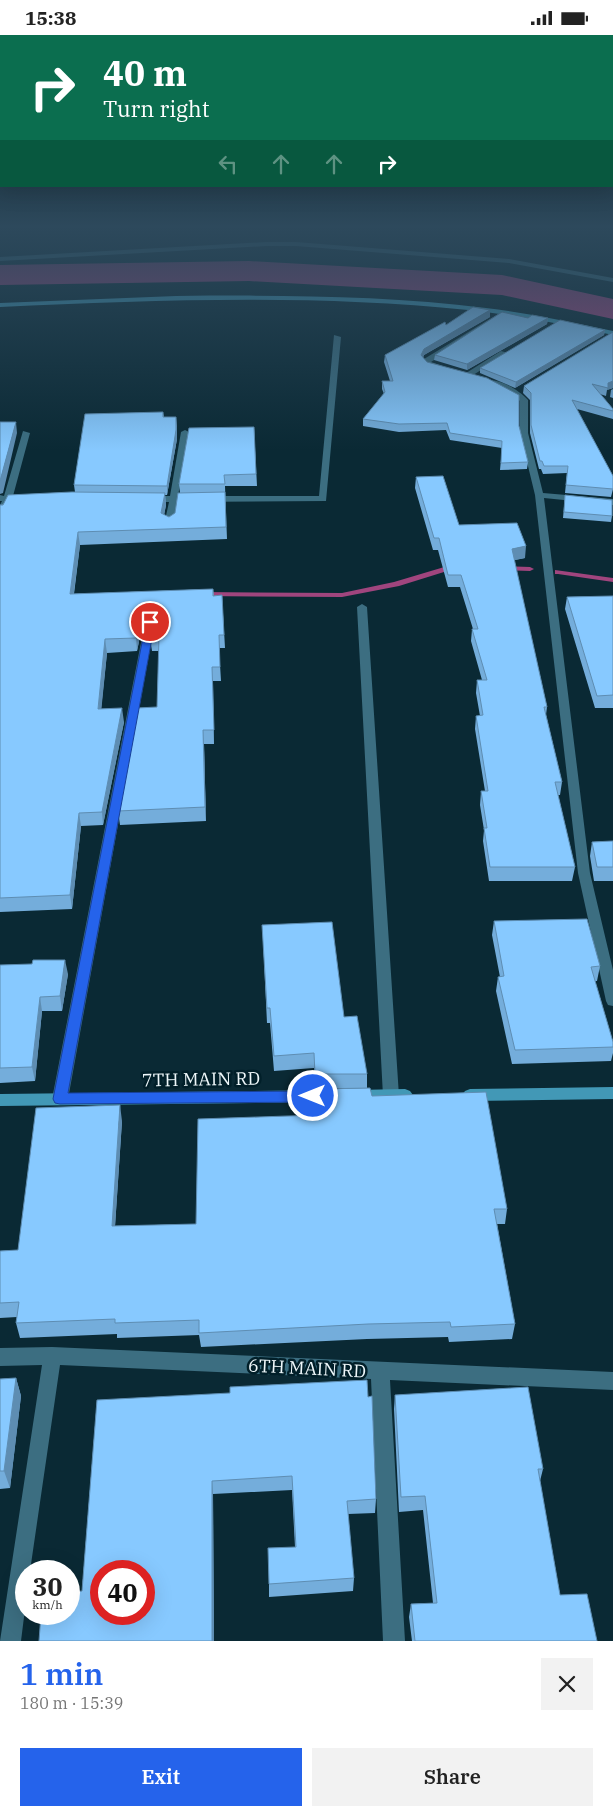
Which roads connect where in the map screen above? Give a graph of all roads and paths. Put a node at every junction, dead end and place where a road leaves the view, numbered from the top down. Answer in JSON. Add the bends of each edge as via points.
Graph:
{"nodes":[{"id":1,"x":120,"y":301,"type":"edge"},
{"id":2,"x":375,"y":301,"type":"edge"},
{"id":3,"x":0,"y":305,"type":"edge"},
{"id":4,"x":503,"y":313,"type":"junction"},
{"id":5,"x":558,"y":322,"type":"junction"},
{"id":6,"x":550,"y":327,"type":"edge"},
{"id":7,"x":613,"y":334,"type":"edge"},
{"id":8,"x":337,"y":337,"type":"dead end"},
{"id":9,"x":605,"y":339,"type":"edge"},
{"id":10,"x":509,"y":351,"type":"edge"},
{"id":11,"x":467,"y":375,"type":"junction"},
{"id":12,"x":184,"y":432,"type":"dead end"},
{"id":13,"x":26,"y":433,"type":"dead end"},
{"id":14,"x":538,"y":495,"type":"junction"},
{"id":15,"x":4,"y":498,"type":"edge"},
{"id":16,"x":27,"y":499,"type":"edge"},
{"id":17,"x":144,"y":499,"type":"edge"},
{"id":18,"x":174,"y":500,"type":"junction"},
{"id":19,"x":613,"y":502,"type":"edge"},
{"id":20,"x":0,"y":514,"type":"edge"},
{"id":21,"x":169,"y":525,"type":"edge"},
{"id":22,"x":362,"y":607,"type":"dead end"},
{"id":23,"x":150,"y":622,"type":"edge"},
{"id":24,"x":613,"y":1001,"type":"edge"},
{"id":25,"x":613,"y":1093,"type":"edge"},
{"id":26,"x":391,"y":1095,"type":"junction"},
{"id":27,"x":420,"y":1095,"type":"edge"},
{"id":28,"x":458,"y":1095,"type":"edge"},
{"id":29,"x":60,"y":1099,"type":"junction"},
{"id":30,"x":0,"y":1100,"type":"edge"},
{"id":31,"x":0,"y":1357,"type":"edge"},
{"id":32,"x":52,"y":1357,"type":"junction"},
{"id":33,"x":380,"y":1371,"type":"junction"},
{"id":34,"x":613,"y":1381,"type":"edge"},
{"id":35,"x":10,"y":1641,"type":"edge"},
{"id":36,"x":394,"y":1641,"type":"edge"}],
"edges":[{"from":1,"to":3,"type":"street"},
{"from":2,"to":4,"type":"street"},
{"from":4,"to":5,"type":"street"},
{"from":4,"to":11,"type":"street","via":[[427,361],[430,365]]},
{"from":5,"to":6,"type":"street"},
{"from":5,"to":7,"type":"street"},
{"from":7,"to":9,"type":"street"},
{"from":8,"to":18,"type":"street","via":[[323,499]]},
{"from":10,"to":11,"type":"street"},
{"from":11,"to":14,"type":"street","via":[[520,390],[524,400],[524,433]]},
{"from":12,"to":18,"type":"street"},
{"from":13,"to":15,"type":"street"},
{"from":14,"to":19,"type":"street"},
{"from":14,"to":24,"type":"street","via":[[584,873]]},
{"from":15,"to":16,"type":"street"},
{"from":15,"to":20,"type":"street"},
{"from":17,"to":18,"type":"street"},
{"from":18,"to":21,"type":"street"},
{"from":22,"to":26,"type":"street"},
{"from":23,"to":29,"type":"street"},
{"from":25,"to":28,"type":"street"},
{"from":26,"to":27,"type":"street","name":"7TH MAIN RD"},
{"from":26,"to":29,"type":"street","name":"7TH MAIN RD"},
{"from":29,"to":30,"type":"street","name":"7TH MAIN RD"},
{"from":31,"to":32,"type":"street","name":"6TH MAIN RD"},
{"from":32,"to":33,"type":"street","name":"6TH MAIN RD"},
{"from":32,"to":35,"type":"street"},
{"from":33,"to":34,"type":"street","name":"6TH MAIN RD"},
{"from":33,"to":36,"type":"street"}]}
